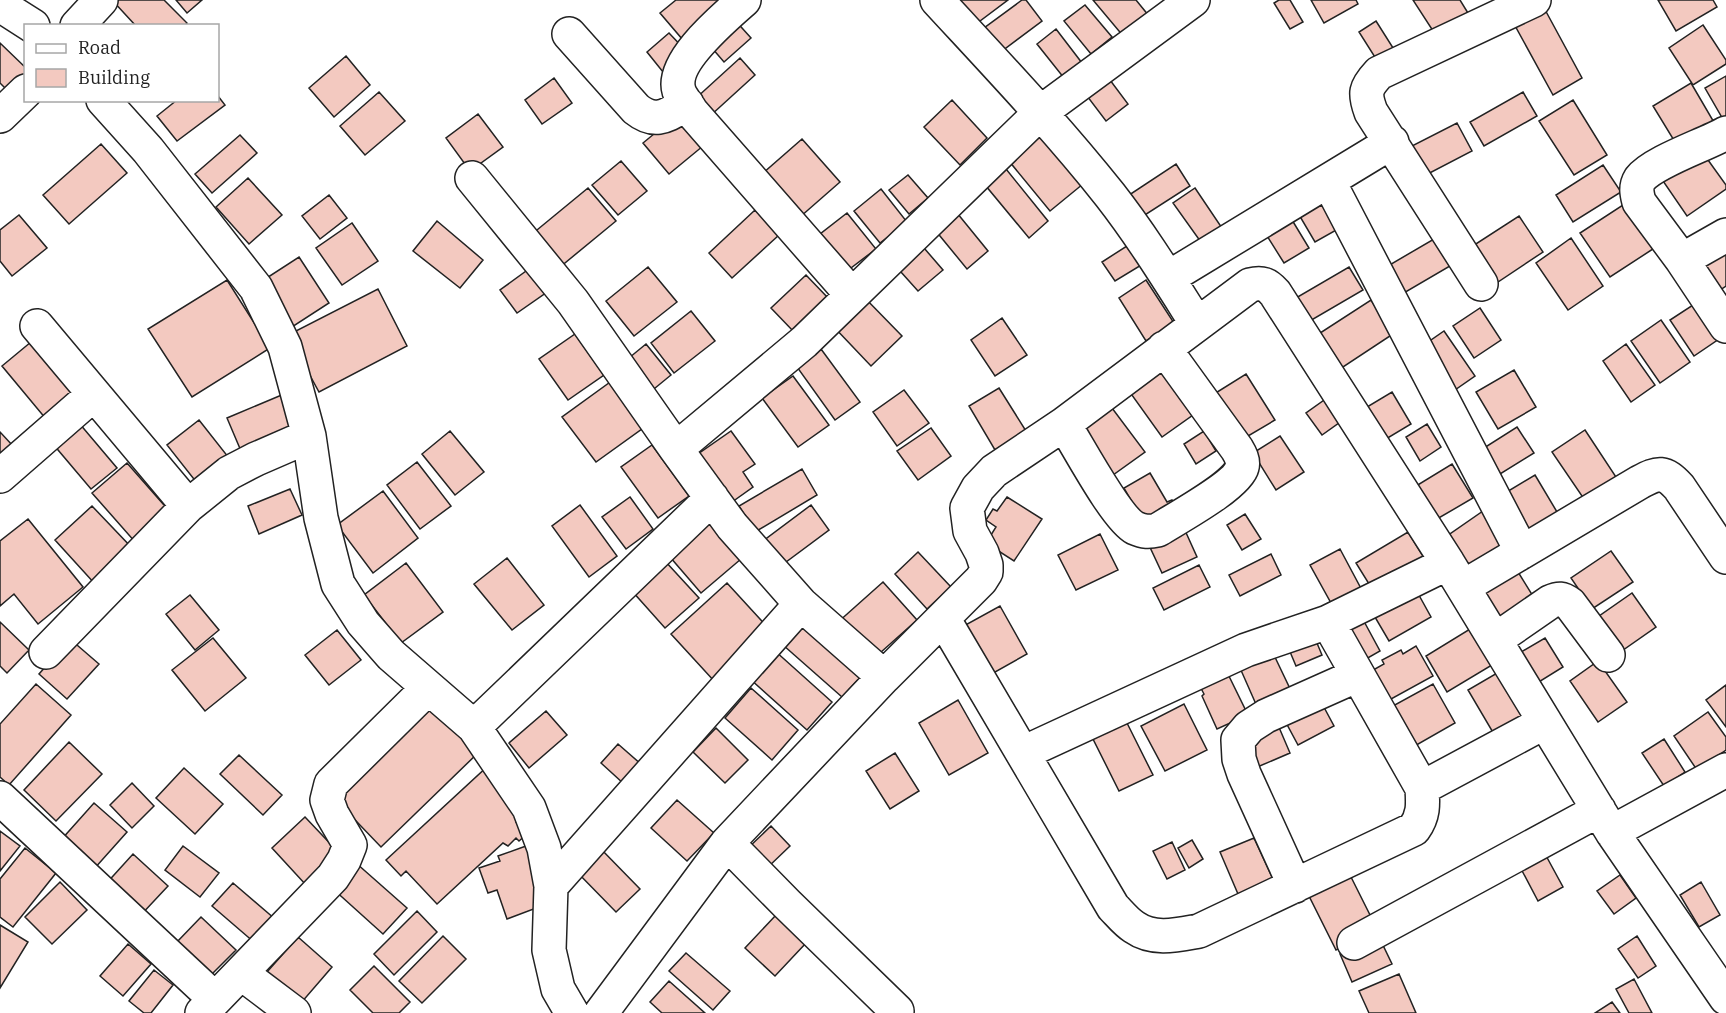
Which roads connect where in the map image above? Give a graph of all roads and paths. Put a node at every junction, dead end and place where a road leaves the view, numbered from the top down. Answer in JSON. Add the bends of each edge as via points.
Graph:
{"nodes":[{"id":1,"x":101,"y":0,"type":"edge"},
{"id":2,"x":744,"y":0,"type":"edge"},
{"id":3,"x":937,"y":0,"type":"edge"},
{"id":4,"x":1193,"y":0,"type":"edge"},
{"id":5,"x":1534,"y":0,"type":"edge"},
{"id":6,"x":0,"y":5,"type":"edge"},
{"id":7,"x":30,"y":24,"type":"edge"},
{"id":8,"x":79,"y":24,"type":"edge"},
{"id":9,"x":569,"y":34,"type":"dead end"},
{"id":10,"x":24,"y":92,"type":"edge"},
{"id":11,"x":105,"y":102,"type":"edge"},
{"id":12,"x":687,"y":104,"type":"junction"},
{"id":13,"x":1041,"y":112,"type":"junction"},
{"id":14,"x":0,"y":116,"type":"edge"},
{"id":15,"x":1726,"y":133,"type":"edge"},
{"id":16,"x":1392,"y":142,"type":"junction"},
{"id":17,"x":472,"y":178,"type":"dead end"},
{"id":18,"x":1329,"y":182,"type":"junction"},
{"id":19,"x":1726,"y":235,"type":"edge"},
{"id":20,"x":1682,"y":260,"type":"junction"},
{"id":21,"x":1168,"y":278,"type":"junction"},
{"id":22,"x":1481,"y":284,"type":"dead end"},
{"id":23,"x":852,"y":295,"type":"junction"},
{"id":24,"x":1197,"y":324,"type":"junction"},
{"id":25,"x":37,"y":326,"type":"dead end"},
{"id":26,"x":1726,"y":326,"type":"edge"},
{"id":27,"x":1164,"y":348,"type":"junction"},
{"id":28,"x":94,"y":394,"type":"junction"},
{"id":29,"x":1064,"y":424,"type":"junction"},
{"id":30,"x":309,"y":436,"type":"junction"},
{"id":31,"x":676,"y":449,"type":"junction"},
{"id":32,"x":0,"y":476,"type":"edge"},
{"id":33,"x":712,"y":498,"type":"junction"},
{"id":34,"x":188,"y":506,"type":"junction"},
{"id":35,"x":1522,"y":552,"type":"junction"},
{"id":36,"x":1726,"y":557,"type":"edge"},
{"id":37,"x":1456,"y":575,"type":"junction"},
{"id":38,"x":801,"y":604,"type":"junction"},
{"id":39,"x":943,"y":618,"type":"junction"},
{"id":40,"x":1328,"y":622,"type":"junction"},
{"id":41,"x":1495,"y":640,"type":"junction"},
{"id":42,"x":46,"y":652,"type":"dead end"},
{"id":43,"x":1608,"y":655,"type":"dead end"},
{"id":44,"x":1358,"y":675,"type":"junction"},
{"id":45,"x":884,"y":677,"type":"junction"},
{"id":46,"x":428,"y":688,"type":"junction"},
{"id":47,"x":1545,"y":722,"type":"junction"},
{"id":48,"x":474,"y":727,"type":"junction"},
{"id":49,"x":1023,"y":753,"type":"junction"},
{"id":50,"x":1726,"y":770,"type":"edge"},
{"id":51,"x":1422,"y":788,"type":"junction"},
{"id":52,"x":0,"y":798,"type":"edge"},
{"id":53,"x":1605,"y":821,"type":"junction"},
{"id":54,"x":727,"y":843,"type":"junction"},
{"id":55,"x":550,"y":886,"type":"junction"},
{"id":56,"x":1295,"y":886,"type":"junction"},
{"id":57,"x":1354,"y":943,"type":"dead end"},
{"id":58,"x":242,"y":973,"type":"junction"},
{"id":59,"x":1726,"y":998,"type":"edge"},
{"id":60,"x":209,"y":1006,"type":"edge"},
{"id":61,"x":897,"y":1011,"type":"dead end"},
{"id":62,"x":294,"y":1013,"type":"edge"},
{"id":63,"x":572,"y":1013,"type":"edge"},
{"id":64,"x":601,"y":1013,"type":"edge"}],
"edges":[{"from":1,"to":8,"type":"street"},
{"from":2,"to":12,"type":"street","via":[[705,36],[680,70],[679,90]]},
{"from":3,"to":13,"type":"street"},
{"from":4,"to":13,"type":"street"},
{"from":5,"to":16,"type":"street","via":[[1379,73],[1367,86],[1366,99]]},
{"from":6,"to":7,"type":"street"},
{"from":9,"to":12,"type":"street","via":[[646,118],[666,116]]},
{"from":10,"to":14,"type":"street"},
{"from":11,"to":30,"type":"street","via":[[148,150],[256,288],[285,347]]},
{"from":12,"to":23,"type":"street"},
{"from":13,"to":21,"type":"street","via":[[1111,196]]},
{"from":13,"to":23,"type":"street"},
{"from":15,"to":20,"type":"street","via":[[1662,164],[1639,181],[1639,202]]},
{"from":16,"to":18,"type":"street"},
{"from":16,"to":22,"type":"street"},
{"from":17,"to":31,"type":"street","via":[[573,302]]},
{"from":18,"to":21,"type":"street"},
{"from":18,"to":35,"type":"street"},
{"from":19,"to":20,"type":"street"},
{"from":20,"to":26,"type":"street"},
{"from":21,"to":24,"type":"street"},
{"from":23,"to":31,"type":"street","via":[[804,342]]},
{"from":24,"to":27,"type":"street"},
{"from":24,"to":37,"type":"street","via":[[1250,285],[1269,287]]},
{"from":25,"to":28,"type":"street"},
{"from":27,"to":29,"type":"street"},
{"from":27,"to":29,"type":"street","via":[[1238,449],[1243,467],[1228,485],[1158,530],[1146,532],[1133,527],[1118,512]]},
{"from":28,"to":32,"type":"street"},
{"from":28,"to":34,"type":"street"},
{"from":29,"to":39,"type":"street","via":[[994,471],[978,488],[967,508],[970,531],[982,553],[986,572]]},
{"from":30,"to":34,"type":"street","via":[[229,473]]},
{"from":30,"to":46,"type":"street","via":[[321,518],[338,584],[363,623]]},
{"from":31,"to":33,"type":"street"},
{"from":33,"to":38,"type":"street"},
{"from":33,"to":48,"type":"street"},
{"from":34,"to":42,"type":"street"},
{"from":35,"to":36,"type":"street","via":[[1652,475],[1661,474],[1679,487]]},
{"from":35,"to":37,"type":"street"},
{"from":37,"to":40,"type":"street"},
{"from":37,"to":41,"type":"street"},
{"from":38,"to":45,"type":"street"},
{"from":38,"to":55,"type":"street"},
{"from":39,"to":45,"type":"street"},
{"from":39,"to":49,"type":"street"},
{"from":40,"to":44,"type":"street"},
{"from":40,"to":49,"type":"street","via":[[1246,650]]},
{"from":41,"to":43,"type":"street","via":[[1558,598],[1570,604]]},
{"from":41,"to":47,"type":"street"},
{"from":44,"to":51,"type":"street"},
{"from":44,"to":56,"type":"street","via":[[1266,716],[1238,740],[1244,774]]},
{"from":45,"to":54,"type":"street"},
{"from":46,"to":48,"type":"street"},
{"from":46,"to":58,"type":"street","via":[[331,784],[327,800],[350,845],[344,860],[333,877]]},
{"from":47,"to":51,"type":"street"},
{"from":47,"to":53,"type":"street"},
{"from":48,"to":55,"type":"street","via":[[529,808],[544,848]]},
{"from":49,"to":56,"type":"street","via":[[1113,907],[1134,927],[1152,936],[1199,931]]},
{"from":50,"to":53,"type":"street"},
{"from":51,"to":56,"type":"street","via":[[1423,807],[1414,829]]},
{"from":52,"to":60,"type":"street"},
{"from":53,"to":57,"type":"street"},
{"from":53,"to":59,"type":"street"},
{"from":54,"to":61,"type":"street"},
{"from":54,"to":64,"type":"street"},
{"from":55,"to":63,"type":"street","via":[[549,950],[558,989]]},
{"from":58,"to":60,"type":"street"},
{"from":58,"to":62,"type":"street"}]}
